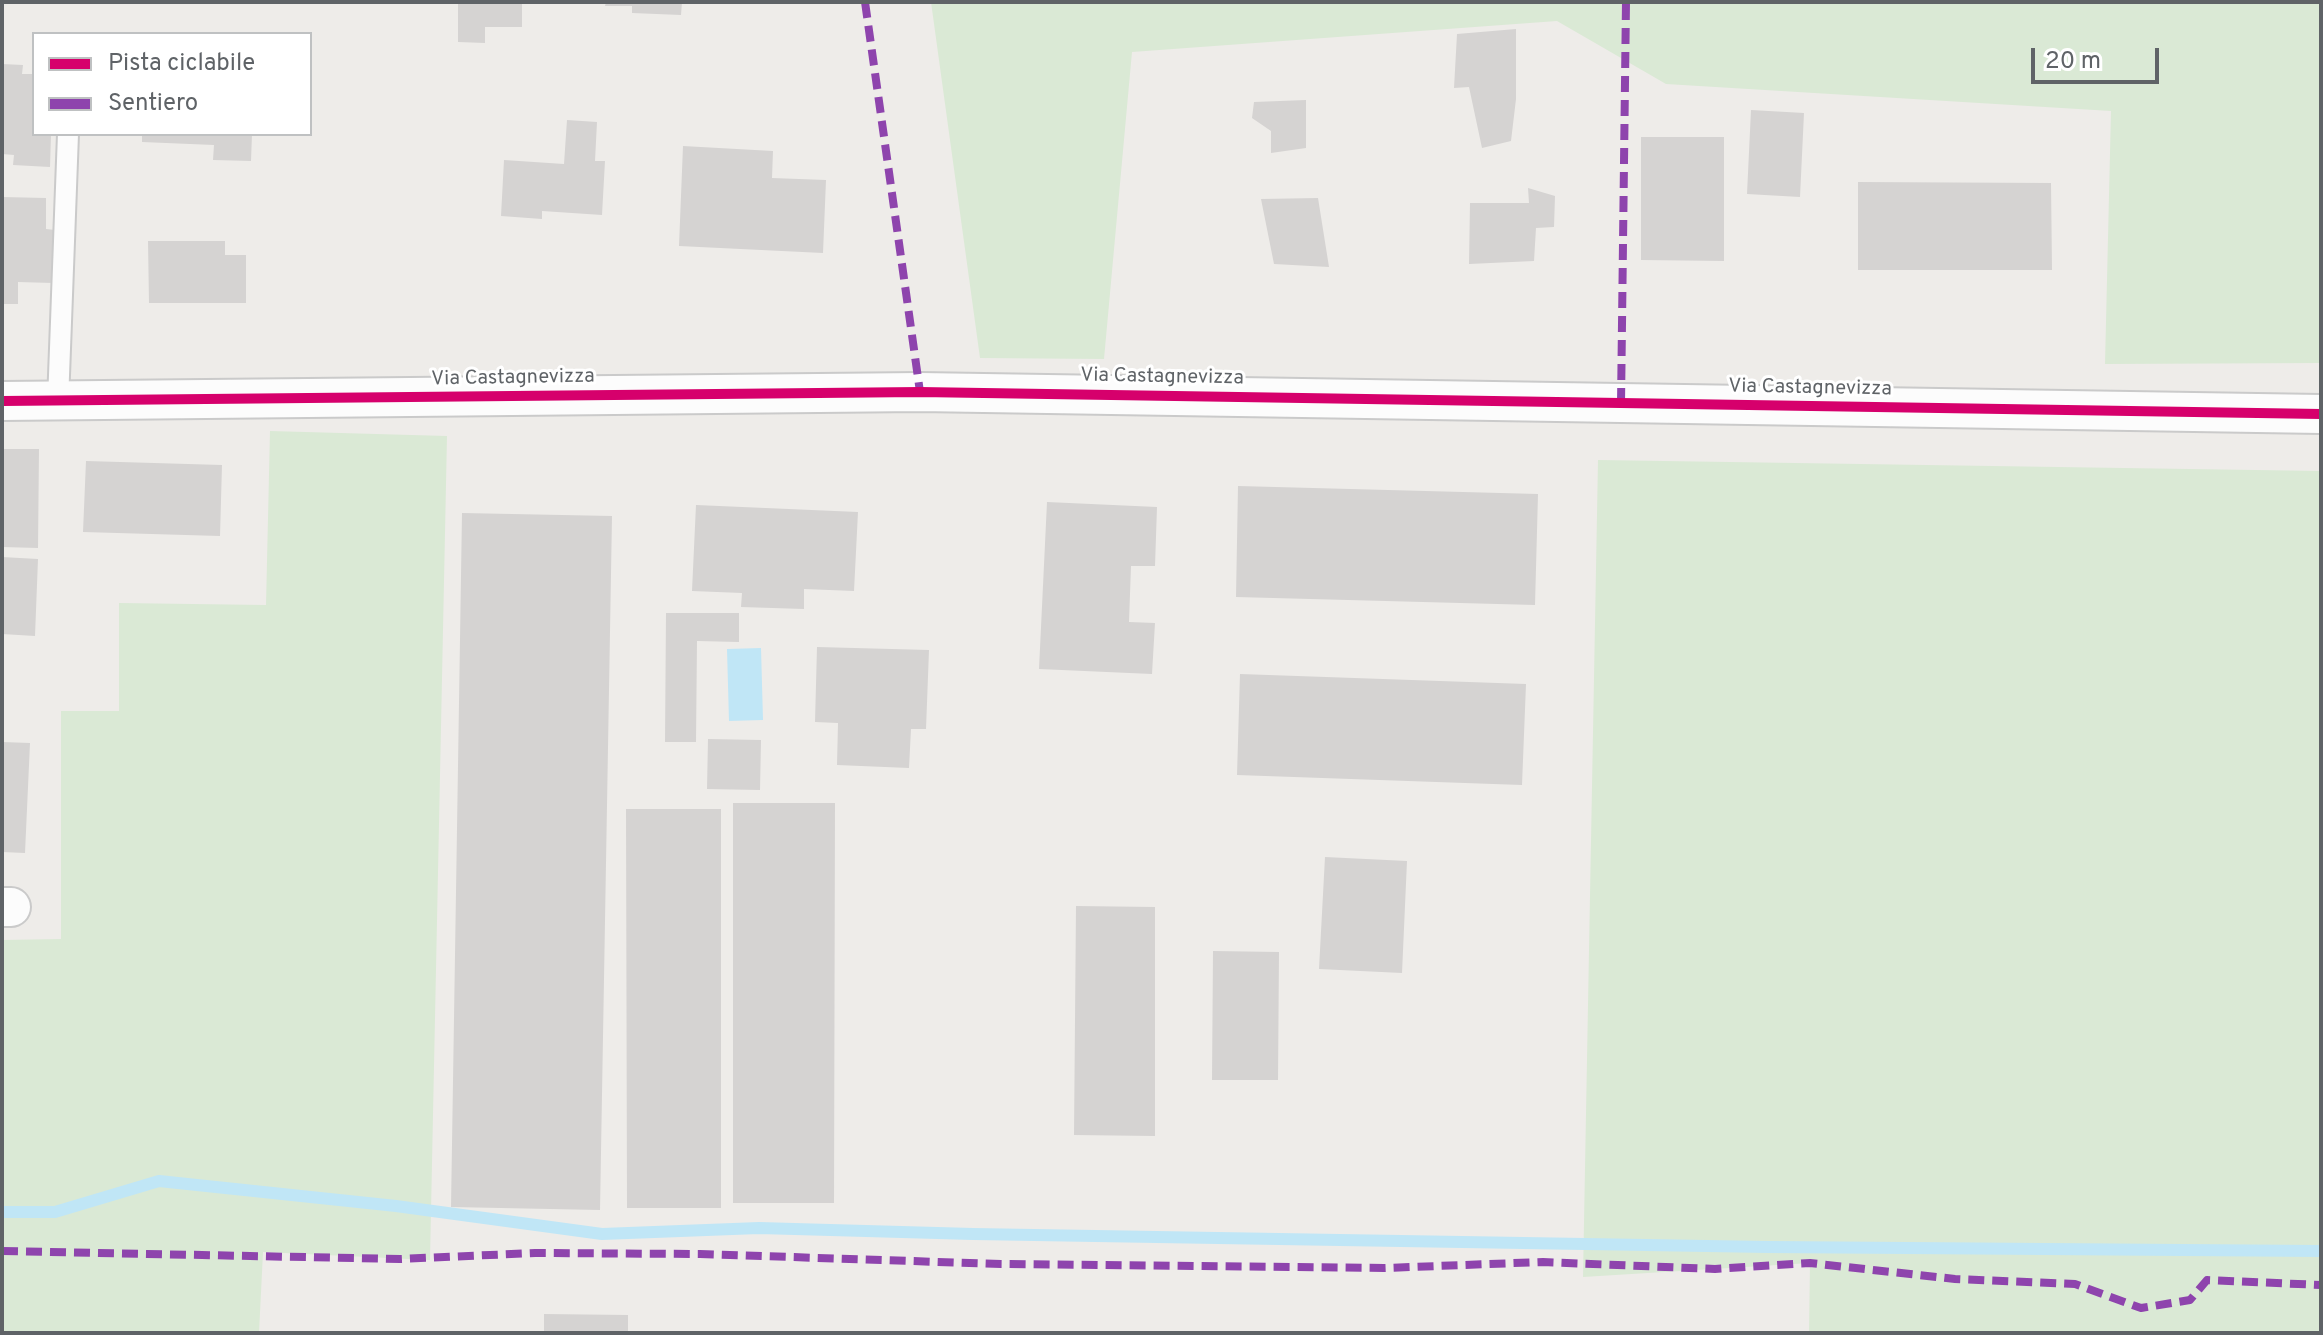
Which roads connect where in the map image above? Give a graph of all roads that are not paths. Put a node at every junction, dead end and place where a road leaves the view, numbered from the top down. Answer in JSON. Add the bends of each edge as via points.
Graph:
{"nodes":[{"id":1,"x":68,"y":136,"type":"edge"},
{"id":2,"x":2,"y":401,"type":"edge"},
{"id":3,"x":58,"y":402,"type":"junction"},
{"id":4,"x":2321,"y":414,"type":"edge"}],
"edges":[{"from":1,"to":3,"type":"lane"},
{"from":2,"to":3,"type":"street","name":"Via Castagnevizza"},
{"from":3,"to":4,"type":"street","name":"Via Castagnevizza","via":[[920,392]]}]}
